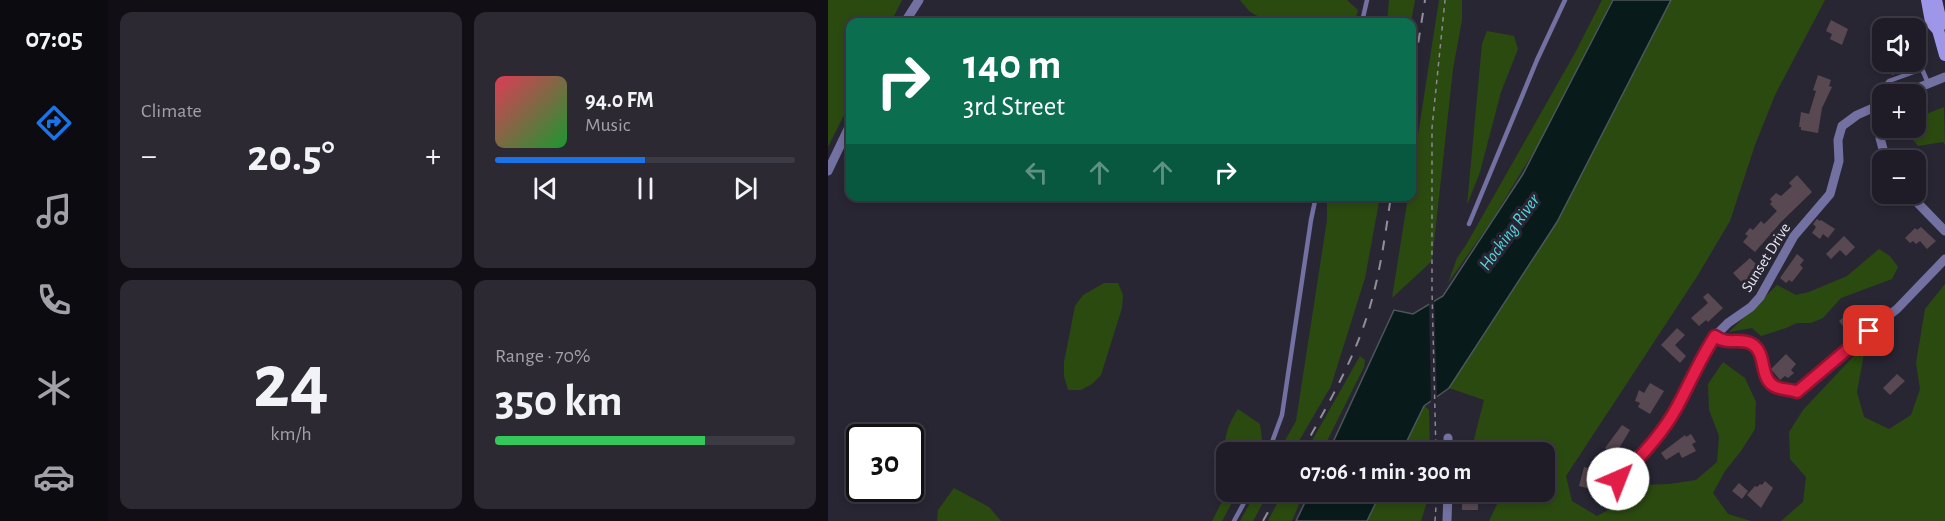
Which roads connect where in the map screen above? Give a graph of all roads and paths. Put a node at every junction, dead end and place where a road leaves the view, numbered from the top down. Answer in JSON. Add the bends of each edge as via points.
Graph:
{"nodes":[{"id":1,"x":919,"y":0,"type":"edge"},
{"id":2,"x":1367,"y":0,"type":"edge"},
{"id":3,"x":1445,"y":0,"type":"edge"},
{"id":4,"x":1564,"y":0,"type":"edge"},
{"id":5,"x":1927,"y":0,"type":"edge"},
{"id":6,"x":1936,"y":0,"type":"edge"},
{"id":7,"x":908,"y":18,"type":"edge"},
{"id":8,"x":1363,"y":18,"type":"edge"},
{"id":9,"x":1938,"y":30,"type":"junction"},
{"id":10,"x":1945,"y":55,"type":"edge"},
{"id":11,"x":1914,"y":72,"type":"edge"},
{"id":12,"x":1923,"y":72,"type":"edge"},
{"id":13,"x":1945,"y":76,"type":"edge"},
{"id":14,"x":1928,"y":83,"type":"joint"},
{"id":15,"x":1886,"y":84,"type":"edge"},
{"id":16,"x":1872,"y":108,"type":"edge"},
{"id":17,"x":846,"y":133,"type":"edge"},
{"id":18,"x":828,"y":171,"type":"edge"},
{"id":19,"x":1315,"y":201,"type":"edge"},
{"id":20,"x":1918,"y":204,"type":"edge"},
{"id":21,"x":1469,"y":224,"type":"dead end"},
{"id":22,"x":1945,"y":231,"type":"edge"},
{"id":23,"x":1945,"y":259,"type":"edge"},
{"id":24,"x":1715,"y":336,"type":"junction"},
{"id":25,"x":1448,"y":438,"type":"dead end"},
{"id":26,"x":1272,"y":442,"type":"edge"},
{"id":27,"x":1435,"y":442,"type":"edge"},
{"id":28,"x":1448,"y":442,"type":"edge"},
{"id":29,"x":1615,"y":483,"type":"dead end"},
{"id":30,"x":1244,"y":502,"type":"edge"},
{"id":31,"x":1437,"y":502,"type":"edge"},
{"id":32,"x":1448,"y":502,"type":"edge"},
{"id":33,"x":1234,"y":521,"type":"edge"},
{"id":34,"x":1436,"y":521,"type":"edge"},
{"id":35,"x":1448,"y":521,"type":"edge"}],
"edges":[{"from":1,"to":7,"type":"street"},
{"from":2,"to":8,"type":"lane"},
{"from":3,"to":27,"type":"path","via":[[1432,128]]},
{"from":4,"to":21,"type":"lane"},
{"from":5,"to":9,"type":"main road","via":[[1931,22]]},
{"from":6,"to":9,"type":"main road","via":[[1941,22]]},
{"from":9,"to":10,"type":"main road"},
{"from":11,"to":15,"type":"lane"},
{"from":12,"to":14,"type":"lane"},
{"from":13,"to":14,"type":"street"},
{"from":16,"to":24,"type":"street","name":"Sunset Drive","via":[[1842,126],[1839,161],[1830,194],[1794,236],[1760,297]]},
{"from":17,"to":18,"type":"street"},
{"from":19,"to":26,"type":"lane","via":[[1282,415]]},
{"from":20,"to":22,"type":"street"},
{"from":23,"to":24,"type":"street","via":[[1897,309],[1797,392],[1774,387],[1769,382],[1754,345],[1724,342]]},
{"from":24,"to":29,"type":"street","name":"Sunset Drive","via":[[1668,421]]},
{"from":25,"to":28,"type":"street"},
{"from":30,"to":33,"type":"lane"},
{"from":31,"to":34,"type":"path"},
{"from":32,"to":35,"type":"street"}]}
